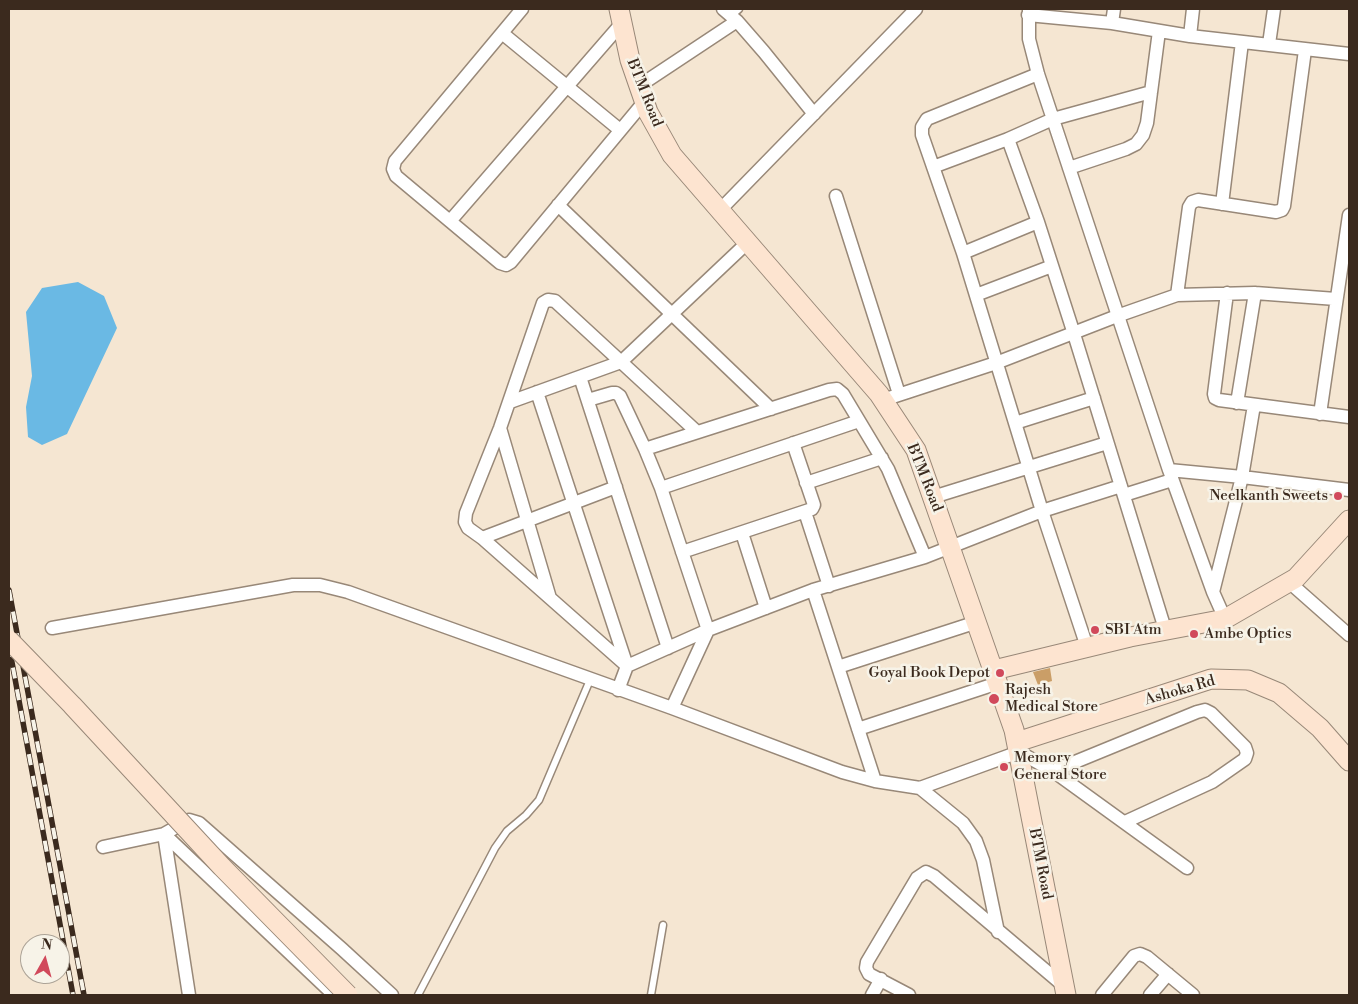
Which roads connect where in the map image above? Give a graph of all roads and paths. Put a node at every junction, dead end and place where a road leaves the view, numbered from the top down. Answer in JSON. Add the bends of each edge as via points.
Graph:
{"nodes":[{"id":1,"x":522,"y":9,"type":"edge"},
{"id":2,"x":916,"y":9,"type":"edge"},
{"id":3,"x":1114,"y":9,"type":"edge"},
{"id":4,"x":1193,"y":9,"type":"edge"},
{"id":5,"x":1274,"y":9,"type":"edge"},
{"id":6,"x":1028,"y":12,"type":"edge"},
{"id":7,"x":732,"y":14,"type":"edge"},
{"id":8,"x":620,"y":16,"type":"edge"},
{"id":9,"x":1112,"y":23,"type":"junction"},
{"id":10,"x":1159,"y":31,"type":"junction"},
{"id":11,"x":502,"y":33,"type":"junction"},
{"id":12,"x":1190,"y":36,"type":"junction"},
{"id":13,"x":1242,"y":42,"type":"junction"},
{"id":14,"x":1269,"y":44,"type":"junction"},
{"id":15,"x":1305,"y":50,"type":"junction"},
{"id":16,"x":1349,"y":54,"type":"edge"},
{"id":17,"x":1038,"y":74,"type":"junction"},
{"id":18,"x":567,"y":87,"type":"junction"},
{"id":19,"x":1151,"y":92,"type":"junction"},
{"id":20,"x":642,"y":94,"type":"junction"},
{"id":21,"x":814,"y":114,"type":"junction"},
{"id":22,"x":1053,"y":119,"type":"junction"},
{"id":23,"x":620,"y":130,"type":"junction"},
{"id":24,"x":1008,"y":139,"type":"junction"},
{"id":25,"x":933,"y":167,"type":"junction"},
{"id":26,"x":1069,"y":168,"type":"junction"},
{"id":27,"x":836,"y":196,"type":"dead end"},
{"id":28,"x":1222,"y":204,"type":"junction"},
{"id":29,"x":558,"y":205,"type":"junction"},
{"id":30,"x":720,"y":210,"type":"junction"},
{"id":31,"x":1349,"y":215,"type":"edge"},
{"id":32,"x":451,"y":220,"type":"junction"},
{"id":33,"x":1038,"y":222,"type":"junction"},
{"id":34,"x":748,"y":242,"type":"junction"},
{"id":35,"x":1347,"y":246,"type":"edge"},
{"id":36,"x":963,"y":253,"type":"junction"},
{"id":37,"x":1052,"y":266,"type":"junction"},
{"id":38,"x":1227,"y":293,"type":"junction"},
{"id":39,"x":1255,"y":293,"type":"junction"},
{"id":40,"x":976,"y":295,"type":"junction"},
{"id":41,"x":1177,"y":295,"type":"junction"},
{"id":42,"x":1336,"y":299,"type":"junction"},
{"id":43,"x":672,"y":314,"type":"junction"},
{"id":44,"x":1117,"y":316,"type":"junction"},
{"id":45,"x":1074,"y":334,"type":"junction"},
{"id":46,"x":621,"y":362,"type":"junction"},
{"id":47,"x":996,"y":363,"type":"junction"},
{"id":48,"x":580,"y":377,"type":"junction"},
{"id":49,"x":537,"y":392,"type":"junction"},
{"id":50,"x":891,"y":397,"type":"junction"},
{"id":51,"x":1094,"y":398,"type":"junction"},
{"id":52,"x":588,"y":400,"type":"junction"},
{"id":53,"x":510,"y":402,"type":"junction"},
{"id":54,"x":1238,"y":403,"type":"junction"},
{"id":55,"x":1254,"y":405,"type":"junction"},
{"id":56,"x":771,"y":409,"type":"junction"},
{"id":57,"x":1320,"y":414,"type":"junction"},
{"id":58,"x":1349,"y":417,"type":"edge"},
{"id":59,"x":859,"y":421,"type":"junction"},
{"id":60,"x":1015,"y":423,"type":"junction"},
{"id":61,"x":500,"y":428,"type":"junction"},
{"id":62,"x":697,"y":432,"type":"junction"},
{"id":63,"x":793,"y":443,"type":"junction"},
{"id":64,"x":1108,"y":443,"type":"junction"},
{"id":65,"x":645,"y":449,"type":"junction"},
{"id":66,"x":882,"y":458,"type":"junction"},
{"id":67,"x":1029,"y":468,"type":"junction"},
{"id":68,"x":1171,"y":475,"type":"junction"},
{"id":69,"x":1242,"y":477,"type":"junction"},
{"id":70,"x":806,"y":483,"type":"junction"},
{"id":71,"x":616,"y":487,"type":"junction"},
{"id":72,"x":661,"y":488,"type":"junction"},
{"id":73,"x":1349,"y":490,"type":"edge"},
{"id":74,"x":1122,"y":491,"type":"junction"},
{"id":75,"x":933,"y":497,"type":"junction"},
{"id":76,"x":574,"y":503,"type":"junction"},
{"id":77,"x":1042,"y":511,"type":"junction"},
{"id":78,"x":805,"y":512,"type":"junction"},
{"id":79,"x":528,"y":520,"type":"junction"},
{"id":80,"x":1349,"y":520,"type":"edge"},
{"id":81,"x":742,"y":533,"type":"junction"},
{"id":82,"x":482,"y":538,"type":"junction"},
{"id":83,"x":950,"y":546,"type":"junction"},
{"id":84,"x":682,"y":552,"type":"junction"},
{"id":85,"x":925,"y":557,"type":"junction"},
{"id":86,"x":1288,"y":582,"type":"junction"},
{"id":87,"x":829,"y":586,"type":"junction"},
{"id":88,"x":813,"y":590,"type":"junction"},
{"id":89,"x":1213,"y":592,"type":"junction"},
{"id":90,"x":550,"y":598,"type":"junction"},
{"id":91,"x":766,"y":608,"type":"junction"},
{"id":92,"x":1225,"y":618,"type":"junction"},
{"id":93,"x":977,"y":622,"type":"junction"},
{"id":94,"x":52,"y":628,"type":"dead end"},
{"id":95,"x":1165,"y":629,"type":"junction"},
{"id":96,"x":708,"y":630,"type":"junction"},
{"id":97,"x":1349,"y":635,"type":"edge"},
{"id":98,"x":9,"y":640,"type":"edge"},
{"id":99,"x":668,"y":648,"type":"junction"},
{"id":100,"x":1087,"y":648,"type":"junction"},
{"id":101,"x":627,"y":666,"type":"junction"},
{"id":102,"x":838,"y":667,"type":"junction"},
{"id":103,"x":996,"y":677,"type":"junction"},
{"id":104,"x":590,"y":680,"type":"junction"},
{"id":105,"x":618,"y":690,"type":"junction"},
{"id":106,"x":672,"y":708,"type":"junction"},
{"id":107,"x":858,"y":729,"type":"junction"},
{"id":108,"x":1018,"y":747,"type":"junction"},
{"id":109,"x":1349,"y":761,"type":"edge"},
{"id":110,"x":1053,"y":771,"type":"junction"},
{"id":111,"x":875,"y":781,"type":"junction"},
{"id":112,"x":920,"y":788,"type":"junction"},
{"id":113,"x":1125,"y":822,"type":"junction"},
{"id":114,"x":164,"y":834,"type":"junction"},
{"id":115,"x":102,"y":847,"type":"dead end"},
{"id":116,"x":1187,"y":868,"type":"dead end"},
{"id":117,"x":663,"y":925,"type":"dead end"},
{"id":118,"x":998,"y":932,"type":"junction"},
{"id":119,"x":1168,"y":974,"type":"junction"},
{"id":120,"x":881,"y":980,"type":"junction"},
{"id":121,"x":1065,"y":991,"type":"edge"},
{"id":122,"x":189,"y":995,"type":"edge"},
{"id":123,"x":334,"y":995,"type":"edge"},
{"id":124,"x":348,"y":995,"type":"edge"},
{"id":125,"x":392,"y":995,"type":"edge"},
{"id":126,"x":418,"y":995,"type":"edge"},
{"id":127,"x":651,"y":995,"type":"edge"},
{"id":128,"x":872,"y":995,"type":"edge"},
{"id":129,"x":909,"y":995,"type":"edge"},
{"id":130,"x":1102,"y":995,"type":"edge"},
{"id":131,"x":1150,"y":995,"type":"edge"},
{"id":132,"x":1193,"y":995,"type":"edge"}],
"edges":[{"from":1,"to":11,"type":"street"},
{"from":2,"to":21,"type":"street"},
{"from":3,"to":9,"type":"street"},
{"from":4,"to":12,"type":"street"},
{"from":5,"to":14,"type":"street"},
{"from":6,"to":9,"type":"street"},
{"from":6,"to":17,"type":"street","via":[[1028,39]]},
{"from":7,"to":20,"type":"street"},
{"from":7,"to":21,"type":"street"},
{"from":8,"to":18,"type":"street"},
{"from":8,"to":20,"type":"street","name":"BTM Road"},
{"from":9,"to":10,"type":"street"},
{"from":10,"to":12,"type":"street"},
{"from":10,"to":19,"type":"street"},
{"from":11,"to":18,"type":"street"},
{"from":11,"to":32,"type":"street","via":[[395,161],[393,169],[396,176]]},
{"from":12,"to":13,"type":"street"},
{"from":13,"to":14,"type":"street"},
{"from":13,"to":28,"type":"street"},
{"from":14,"to":15,"type":"street"},
{"from":15,"to":16,"type":"street"},
{"from":15,"to":28,"type":"street","via":[[1282,210],[1276,212]]},
{"from":17,"to":22,"type":"street"},
{"from":17,"to":25,"type":"street","via":[[927,119],[922,135]]},
{"from":18,"to":23,"type":"street"},
{"from":18,"to":32,"type":"street"},
{"from":19,"to":22,"type":"street"},
{"from":19,"to":26,"type":"street","via":[[1147,122],[1136,144]]},
{"from":20,"to":23,"type":"street"},
{"from":20,"to":30,"type":"street","name":"BTM Road","via":[[648,112],[672,155]]},
{"from":21,"to":30,"type":"street"},
{"from":22,"to":24,"type":"street"},
{"from":22,"to":26,"type":"street"},
{"from":23,"to":29,"type":"street"},
{"from":24,"to":25,"type":"street"},
{"from":24,"to":33,"type":"street"},
{"from":25,"to":36,"type":"street"},
{"from":26,"to":44,"type":"street"},
{"from":27,"to":50,"type":"street"},
{"from":28,"to":41,"type":"street","via":[[1198,200],[1189,207]]},
{"from":29,"to":32,"type":"street","via":[[506,264],[500,263]]},
{"from":29,"to":43,"type":"street"},
{"from":30,"to":34,"type":"street","name":"BTM Road"},
{"from":31,"to":35,"type":"street"},
{"from":33,"to":36,"type":"street"},
{"from":33,"to":37,"type":"street"},
{"from":34,"to":43,"type":"street"},
{"from":34,"to":50,"type":"street","name":"BTM Road"},
{"from":35,"to":42,"type":"street"},
{"from":36,"to":40,"type":"street"},
{"from":37,"to":40,"type":"street"},
{"from":37,"to":45,"type":"street"},
{"from":38,"to":39,"type":"street"},
{"from":38,"to":41,"type":"street"},
{"from":38,"to":54,"type":"street","via":[[1214,394],[1219,400]]},
{"from":39,"to":42,"type":"street"},
{"from":39,"to":54,"type":"street"},
{"from":40,"to":47,"type":"street"},
{"from":41,"to":44,"type":"street"},
{"from":42,"to":57,"type":"street"},
{"from":43,"to":46,"type":"street"},
{"from":43,"to":56,"type":"street"},
{"from":44,"to":45,"type":"street"},
{"from":44,"to":68,"type":"street"},
{"from":45,"to":47,"type":"street"},
{"from":45,"to":51,"type":"street"},
{"from":46,"to":48,"type":"street"},
{"from":46,"to":53,"type":"street","via":[[555,301],[548,300],[543,303]]},
{"from":46,"to":62,"type":"street"},
{"from":47,"to":50,"type":"street"},
{"from":47,"to":60,"type":"street"},
{"from":48,"to":49,"type":"street"},
{"from":48,"to":52,"type":"street"},
{"from":49,"to":53,"type":"street"},
{"from":49,"to":76,"type":"street"},
{"from":50,"to":75,"type":"street","name":"BTM Road","via":[[916,450]]},
{"from":51,"to":60,"type":"street"},
{"from":51,"to":64,"type":"street"},
{"from":52,"to":65,"type":"street","via":[[618,394]]},
{"from":52,"to":71,"type":"street"},
{"from":53,"to":61,"type":"street"},
{"from":54,"to":55,"type":"street"},
{"from":55,"to":57,"type":"street"},
{"from":55,"to":69,"type":"street"},
{"from":56,"to":59,"type":"street","via":[[837,390],[843,394]]},
{"from":56,"to":62,"type":"street"},
{"from":57,"to":58,"type":"street"},
{"from":59,"to":63,"type":"street"},
{"from":59,"to":66,"type":"street"},
{"from":60,"to":67,"type":"street"},
{"from":61,"to":79,"type":"street"},
{"from":61,"to":82,"type":"street","via":[[466,513],[468,528]]},
{"from":62,"to":65,"type":"street"},
{"from":63,"to":70,"type":"street"},
{"from":63,"to":72,"type":"street"},
{"from":64,"to":67,"type":"street"},
{"from":64,"to":74,"type":"street"},
{"from":65,"to":72,"type":"street"},
{"from":66,"to":70,"type":"street"},
{"from":66,"to":85,"type":"street"},
{"from":67,"to":75,"type":"street"},
{"from":67,"to":77,"type":"street"},
{"from":68,"to":69,"type":"street"},
{"from":68,"to":74,"type":"street"},
{"from":68,"to":89,"type":"street"},
{"from":69,"to":73,"type":"street"},
{"from":69,"to":89,"type":"street"},
{"from":70,"to":78,"type":"street","via":[[814,505]]},
{"from":71,"to":76,"type":"street"},
{"from":71,"to":99,"type":"street"},
{"from":72,"to":84,"type":"street"},
{"from":74,"to":77,"type":"street"},
{"from":74,"to":95,"type":"street"},
{"from":75,"to":83,"type":"street","name":"BTM Road"},
{"from":76,"to":79,"type":"street"},
{"from":76,"to":101,"type":"street"},
{"from":77,"to":83,"type":"street"},
{"from":77,"to":100,"type":"street"},
{"from":78,"to":81,"type":"street"},
{"from":78,"to":87,"type":"street"},
{"from":79,"to":82,"type":"street"},
{"from":79,"to":90,"type":"street"},
{"from":80,"to":86,"type":"street","via":[[1296,578]]},
{"from":81,"to":84,"type":"street"},
{"from":81,"to":91,"type":"street"},
{"from":82,"to":90,"type":"street"},
{"from":83,"to":85,"type":"street"},
{"from":83,"to":93,"type":"street","name":"BTM Road"},
{"from":84,"to":96,"type":"street"},
{"from":85,"to":87,"type":"street"},
{"from":86,"to":92,"type":"street"},
{"from":86,"to":97,"type":"street"},
{"from":87,"to":88,"type":"street"},
{"from":88,"to":91,"type":"street"},
{"from":88,"to":102,"type":"street"},
{"from":89,"to":92,"type":"street"},
{"from":90,"to":101,"type":"street"},
{"from":91,"to":96,"type":"street"},
{"from":92,"to":95,"type":"street"},
{"from":93,"to":102,"type":"street"},
{"from":93,"to":103,"type":"street","name":"BTM Road"},
{"from":94,"to":104,"type":"street","via":[[293,585],[320,585],[348,592]]},
{"from":95,"to":100,"type":"street"},
{"from":96,"to":99,"type":"street"},
{"from":96,"to":106,"type":"street"},
{"from":98,"to":124,"type":"street","bridge":true,"via":[[222,867]]},
{"from":99,"to":101,"type":"street"},
{"from":100,"to":103,"type":"street"},
{"from":101,"to":105,"type":"street"},
{"from":102,"to":107,"type":"street"},
{"from":103,"to":107,"type":"street"},
{"from":103,"to":108,"type":"street","name":"BTM Road"},
{"from":104,"to":105,"type":"street"},
{"from":104,"to":126,"type":"lane","via":[[539,800],[507,831],[495,848]]},
{"from":105,"to":106,"type":"street"},
{"from":106,"to":111,"type":"street","via":[[842,772]]},
{"from":107,"to":111,"type":"street"},
{"from":108,"to":109,"type":"street","name":"Ashoka Rd","via":[[1212,679],[1248,680],[1279,693],[1320,728]]},
{"from":108,"to":110,"type":"street"},
{"from":108,"to":112,"type":"street"},
{"from":108,"to":121,"type":"street","name":"BTM Road"},
{"from":110,"to":113,"type":"street"},
{"from":110,"to":113,"type":"street","via":[[1205,710],[1245,747],[1245,759],[1212,782]]},
{"from":111,"to":112,"type":"street"},
{"from":112,"to":118,"type":"street","via":[[963,822],[976,841]]},
{"from":113,"to":116,"type":"street"},
{"from":114,"to":115,"type":"street"},
{"from":114,"to":122,"type":"street"},
{"from":114,"to":123,"type":"street"},
{"from":114,"to":125,"type":"street","via":[[189,820],[199,823]]},
{"from":117,"to":127,"type":"lane"},
{"from":118,"to":120,"type":"street","via":[[926,872],[917,878],[867,962],[869,974]]},
{"from":118,"to":121,"type":"street"},
{"from":119,"to":130,"type":"street","via":[[1140,954],[1134,956]]},
{"from":119,"to":131,"type":"street"},
{"from":119,"to":132,"type":"street"},
{"from":120,"to":128,"type":"street"},
{"from":120,"to":129,"type":"street"}]}
